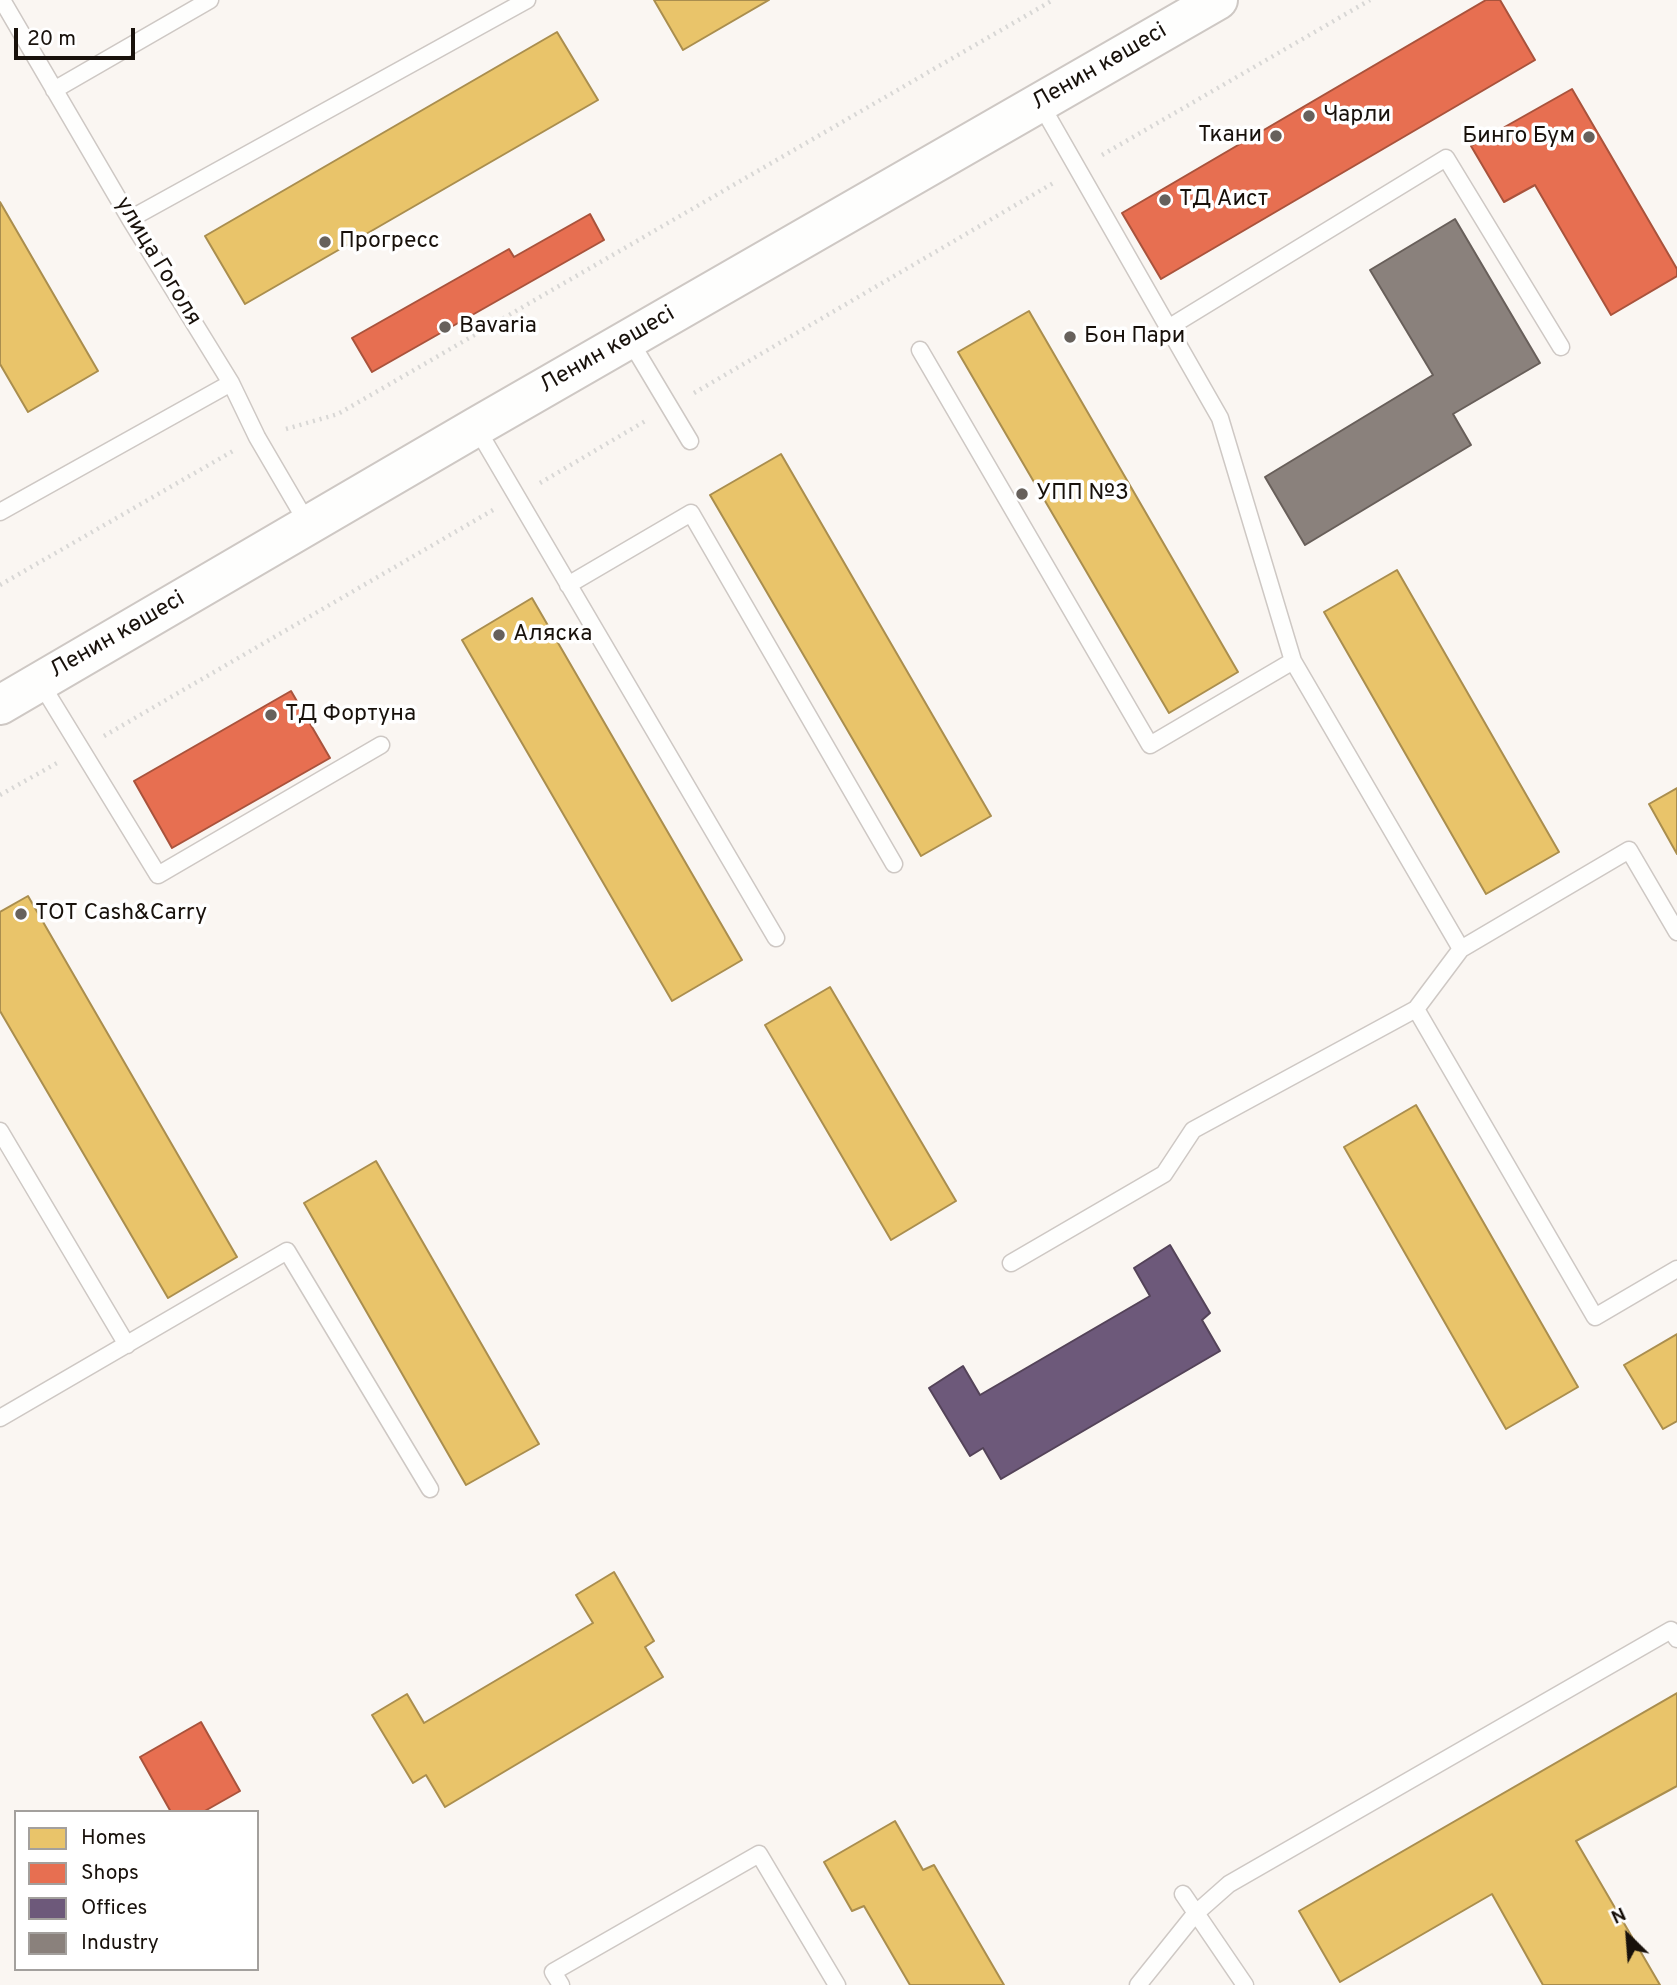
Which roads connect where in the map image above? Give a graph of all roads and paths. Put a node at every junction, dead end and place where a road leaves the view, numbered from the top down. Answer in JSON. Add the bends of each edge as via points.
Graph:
{"nodes":[{"id":1,"x":2,"y":0,"type":"edge"},
{"id":2,"x":209,"y":0,"type":"edge"},
{"id":3,"x":527,"y":0,"type":"edge"},
{"id":4,"x":1053,"y":0,"type":"edge"},
{"id":5,"x":1218,"y":0,"type":"edge"},
{"id":6,"x":54,"y":90,"type":"junction"},
{"id":7,"x":1040,"y":103,"type":"junction"},
{"id":8,"x":130,"y":219,"type":"junction"},
{"id":9,"x":1168,"y":328,"type":"junction"},
{"id":10,"x":629,"y":339,"type":"junction"},
{"id":11,"x":1561,"y":347,"type":"dead end"},
{"id":12,"x":920,"y":350,"type":"dead end"},
{"id":13,"x":231,"y":383,"type":"junction"},
{"id":14,"x":476,"y":427,"type":"junction"},
{"id":15,"x":257,"y":437,"type":"junction"},
{"id":16,"x":690,"y":441,"type":"dead end"},
{"id":17,"x":0,"y":512,"type":"edge"},
{"id":18,"x":309,"y":526,"type":"junction"},
{"id":19,"x":0,"y":585,"type":"edge"},
{"id":20,"x":568,"y":585,"type":"junction"},
{"id":21,"x":1293,"y":661,"type":"junction"},
{"id":22,"x":40,"y":681,"type":"junction"},
{"id":23,"x":0,"y":705,"type":"edge"},
{"id":24,"x":381,"y":745,"type":"dead end"},
{"id":25,"x":894,"y":864,"type":"dead end"},
{"id":26,"x":1677,"y":932,"type":"edge"},
{"id":27,"x":776,"y":938,"type":"dead end"},
{"id":28,"x":1461,"y":949,"type":"junction"},
{"id":29,"x":1416,"y":1009,"type":"junction"},
{"id":30,"x":0,"y":1131,"type":"edge"},
{"id":31,"x":1010,"y":1263,"type":"dead end"},
{"id":32,"x":1677,"y":1269,"type":"edge"},
{"id":33,"x":127,"y":1345,"type":"junction"},
{"id":34,"x":0,"y":1419,"type":"edge"},
{"id":35,"x":430,"y":1489,"type":"dead end"},
{"id":36,"x":1677,"y":1639,"type":"edge"},
{"id":37,"x":1182,"y":1894,"type":"dead end"},
{"id":38,"x":1195,"y":1914,"type":"junction"},
{"id":39,"x":561,"y":1985,"type":"edge"},
{"id":40,"x":837,"y":1985,"type":"edge"},
{"id":41,"x":1138,"y":1985,"type":"edge"},
{"id":42,"x":1245,"y":1985,"type":"edge"}],
"edges":[{"from":1,"to":6,"type":"lane","name":"улица Гоголя"},
{"from":2,"to":6,"type":"lane"},
{"from":3,"to":8,"type":"lane"},
{"from":4,"to":15,"type":"path","via":[[338,414]]},
{"from":5,"to":7,"type":"main road","name":"Ленин көшесі"},
{"from":6,"to":8,"type":"lane","name":"улица Гоголя"},
{"from":7,"to":9,"type":"lane"},
{"from":7,"to":10,"type":"main road","name":"Ленин көшесі"},
{"from":8,"to":13,"type":"lane","name":"улица Гоголя"},
{"from":9,"to":11,"type":"lane","via":[[1446,158]]},
{"from":9,"to":21,"type":"lane","via":[[1220,418]]},
{"from":10,"to":14,"type":"main road","name":"Ленин көшесі"},
{"from":10,"to":16,"type":"lane"},
{"from":12,"to":21,"type":"lane","via":[[1150,745]]},
{"from":13,"to":15,"type":"lane","name":"улица Гоголя"},
{"from":13,"to":17,"type":"lane"},
{"from":14,"to":18,"type":"main road","name":"Ленин көшесі"},
{"from":14,"to":20,"type":"lane"},
{"from":15,"to":18,"type":"lane","name":"улица Гоголя"},
{"from":15,"to":19,"type":"path"},
{"from":18,"to":22,"type":"main road","name":"Ленин көшесі"},
{"from":20,"to":25,"type":"lane","via":[[691,513]]},
{"from":20,"to":27,"type":"lane"},
{"from":21,"to":28,"type":"lane"},
{"from":22,"to":23,"type":"main road","name":"Ленин көшесі"},
{"from":22,"to":24,"type":"lane","via":[[158,875]]},
{"from":26,"to":28,"type":"lane","via":[[1629,850]]},
{"from":28,"to":29,"type":"lane"},
{"from":29,"to":31,"type":"lane","via":[[1193,1130],[1164,1174]]},
{"from":29,"to":32,"type":"lane","via":[[1595,1317]]},
{"from":30,"to":33,"type":"lane"},
{"from":33,"to":34,"type":"lane"},
{"from":33,"to":35,"type":"lane","via":[[287,1251]]},
{"from":36,"to":38,"type":"lane","via":[[1671,1630],[1229,1884]]},
{"from":37,"to":38,"type":"lane"},
{"from":38,"to":41,"type":"lane"},
{"from":38,"to":42,"type":"lane"},
{"from":39,"to":40,"type":"lane","via":[[553,1972],[759,1854]]}]}
